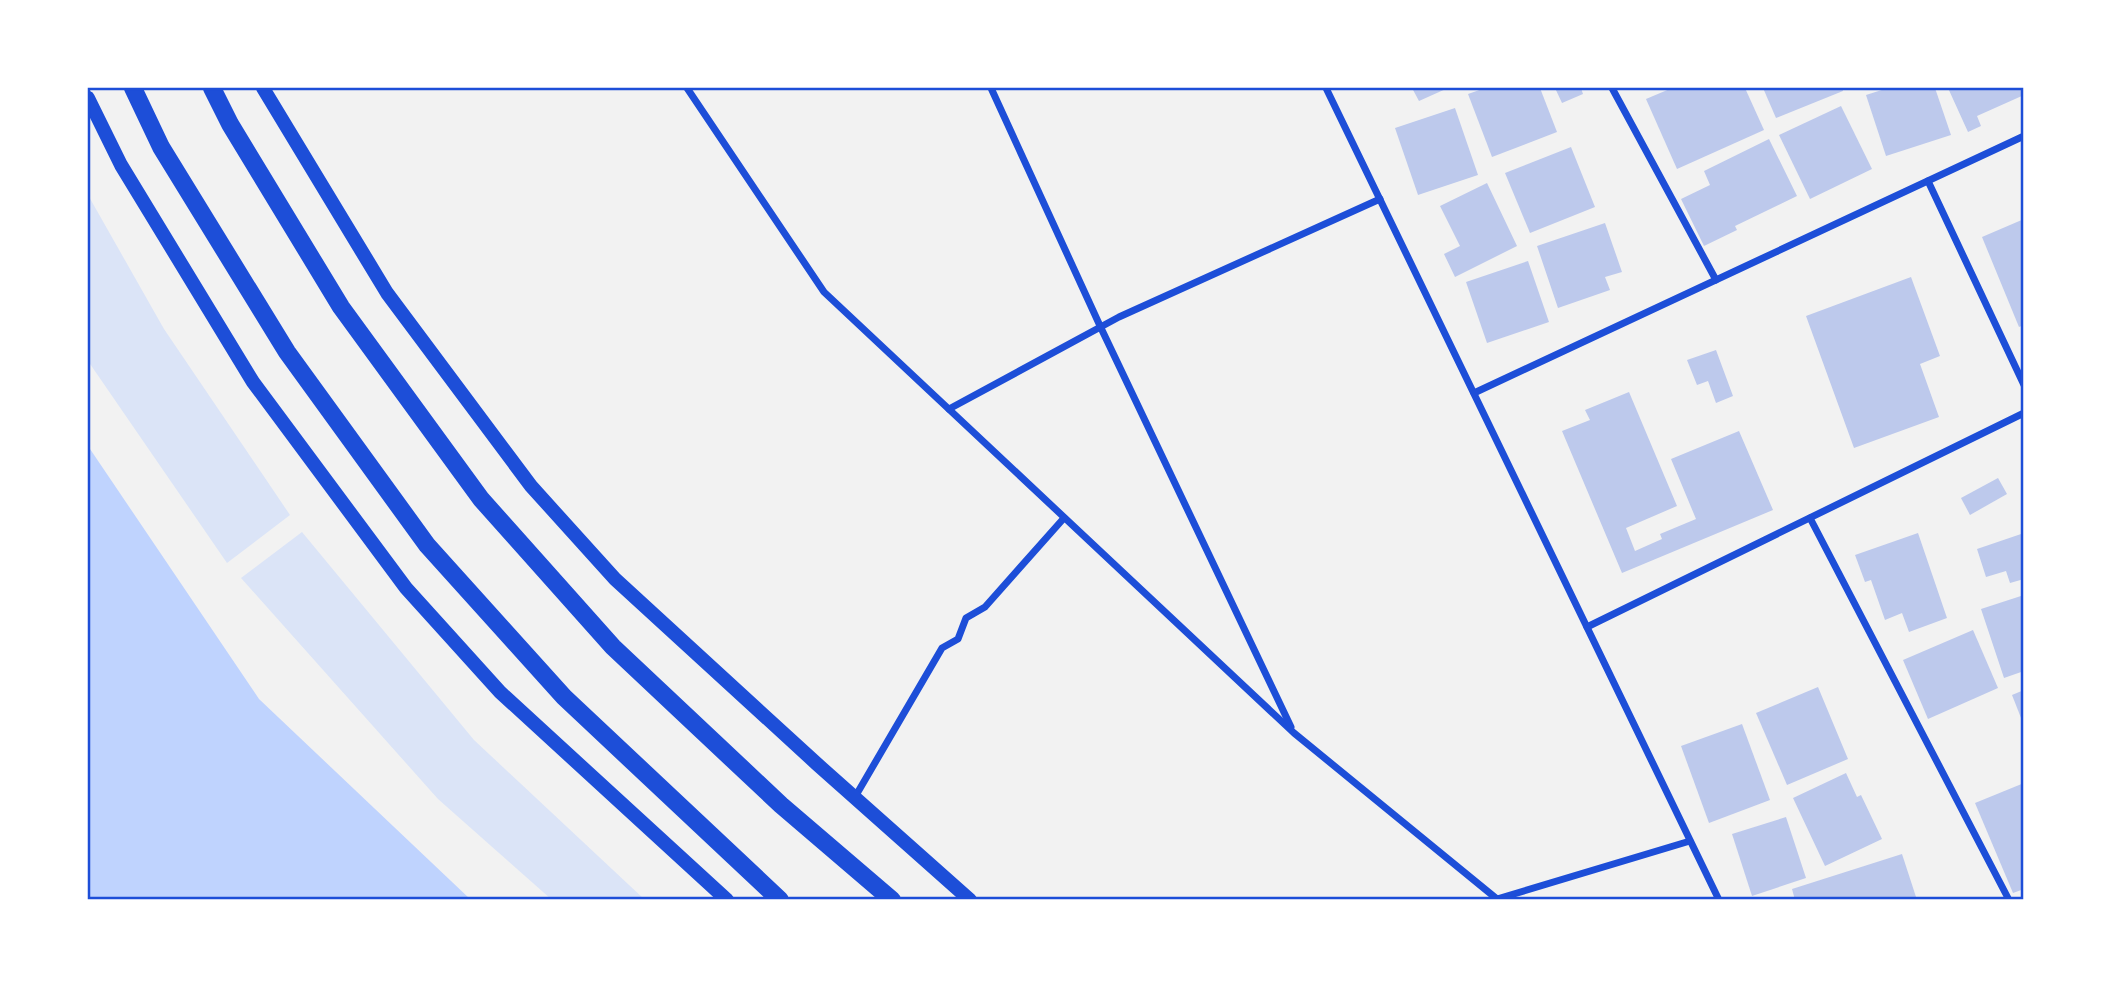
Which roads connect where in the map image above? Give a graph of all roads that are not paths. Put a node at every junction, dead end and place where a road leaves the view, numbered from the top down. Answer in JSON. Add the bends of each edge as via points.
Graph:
{"nodes":[{"id":1,"x":133,"y":88,"type":"edge"},
{"id":2,"x":212,"y":88,"type":"edge"},
{"id":3,"x":263,"y":88,"type":"edge"},
{"id":4,"x":687,"y":88,"type":"edge"},
{"id":5,"x":991,"y":88,"type":"edge"},
{"id":6,"x":1326,"y":88,"type":"edge"},
{"id":7,"x":1612,"y":88,"type":"edge"},
{"id":8,"x":88,"y":98,"type":"edge"},
{"id":9,"x":2024,"y":136,"type":"edge"},
{"id":10,"x":1927,"y":181,"type":"junction"},
{"id":11,"x":1380,"y":200,"type":"junction"},
{"id":12,"x":1716,"y":280,"type":"junction"},
{"id":13,"x":1101,"y":328,"type":"junction"},
{"id":14,"x":2024,"y":385,"type":"edge"},
{"id":15,"x":1474,"y":393,"type":"junction"},
{"id":16,"x":948,"y":409,"type":"junction"},
{"id":17,"x":2024,"y":413,"type":"edge"},
{"id":18,"x":1064,"y":518,"type":"junction"},
{"id":19,"x":1810,"y":518,"type":"junction"},
{"id":20,"x":1587,"y":627,"type":"junction"},
{"id":21,"x":1294,"y":733,"type":"junction"},
{"id":22,"x":855,"y":798,"type":"junction"},
{"id":23,"x":1690,"y":841,"type":"junction"},
{"id":24,"x":727,"y":900,"type":"edge"},
{"id":25,"x":780,"y":900,"type":"edge"},
{"id":26,"x":892,"y":900,"type":"edge"},
{"id":27,"x":970,"y":900,"type":"edge"},
{"id":28,"x":1719,"y":900,"type":"edge"},
{"id":29,"x":2009,"y":900,"type":"edge"}],
"edges":[{"from":1,"to":25,"type":"main road","via":[[161,147],[287,352],[427,545],[564,697]]},
{"from":2,"to":26,"type":"main road","via":[[341,307],[481,499],[613,647],[781,805]]},
{"from":3,"to":22,"type":"main road","via":[[387,293],[531,486],[615,579]]},
{"from":4,"to":16,"type":"street","via":[[824,292]]},
{"from":5,"to":13,"type":"street"},
{"from":6,"to":11,"type":"street"},
{"from":7,"to":12,"type":"street"},
{"from":8,"to":24,"type":"main road","via":[[121,165],[253,382],[406,588],[500,692]]},
{"from":9,"to":10,"type":"street"},
{"from":10,"to":12,"type":"street"},
{"from":10,"to":14,"type":"street"},
{"from":11,"to":13,"type":"street"},
{"from":11,"to":15,"type":"street"},
{"from":12,"to":15,"type":"street"},
{"from":13,"to":16,"type":"street"},
{"from":13,"to":21,"type":"street"},
{"from":15,"to":20,"type":"street"},
{"from":16,"to":18,"type":"street"},
{"from":17,"to":19,"type":"street"},
{"from":18,"to":21,"type":"street"},
{"from":18,"to":22,"type":"street","via":[[985,607],[966,618],[958,639],[942,649]]},
{"from":19,"to":20,"type":"street"},
{"from":19,"to":29,"type":"street"},
{"from":20,"to":23,"type":"street"},
{"from":21,"to":23,"type":"street","via":[[1497,899]]},
{"from":22,"to":27,"type":"main road"},
{"from":23,"to":28,"type":"street"}]}
